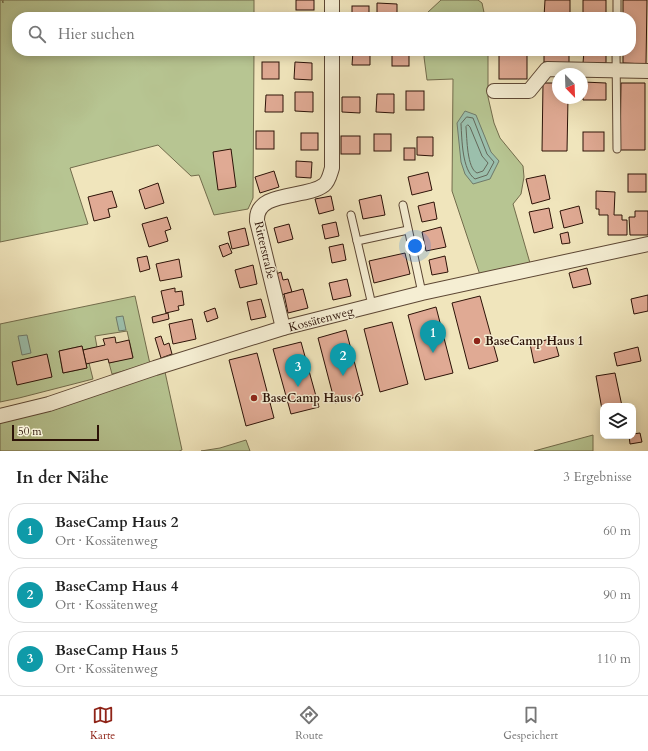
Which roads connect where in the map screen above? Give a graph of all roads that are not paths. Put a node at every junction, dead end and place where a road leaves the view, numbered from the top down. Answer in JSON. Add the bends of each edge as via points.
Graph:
{"nodes":[{"id":1,"x":332,"y":0,"type":"edge"},
{"id":2,"x":617,"y":0,"type":"edge"},
{"id":3,"x":332,"y":12,"type":"edge"},
{"id":4,"x":617,"y":12,"type":"edge"},
{"id":5,"x":332,"y":56,"type":"edge"},
{"id":6,"x":616,"y":56,"type":"edge"},
{"id":7,"x":616,"y":70,"type":"junction"},
{"id":8,"x":648,"y":70,"type":"edge"},
{"id":9,"x":494,"y":91,"type":"dead end"},
{"id":10,"x":617,"y":149,"type":"dead end"},
{"id":11,"x":403,"y":205,"type":"dead end"},
{"id":12,"x":351,"y":215,"type":"dead end"},
{"id":13,"x":408,"y":230,"type":"junction"},
{"id":14,"x":357,"y":240,"type":"junction"},
{"id":15,"x":648,"y":244,"type":"edge"},
{"id":16,"x":422,"y":293,"type":"junction"},
{"id":17,"x":372,"y":305,"type":"junction"},
{"id":18,"x":283,"y":328,"type":"junction"},
{"id":19,"x":0,"y":416,"type":"edge"}],
"edges":[{"from":1,"to":3,"type":"street"},
{"from":2,"to":4,"type":"lane"},
{"from":5,"to":18,"type":"street","name":"Ritterstraße","via":[[332,168],[329,178],[323,185],[314,189],[269,201],[257,213]]},
{"from":6,"to":7,"type":"lane"},
{"from":7,"to":8,"type":"street"},
{"from":7,"to":9,"type":"street","via":[[547,69],[529,91]]},
{"from":7,"to":10,"type":"lane"},
{"from":11,"to":13,"type":"lane"},
{"from":12,"to":14,"type":"lane"},
{"from":13,"to":14,"type":"lane"},
{"from":13,"to":16,"type":"lane"},
{"from":14,"to":17,"type":"lane"},
{"from":15,"to":16,"type":"street","name":"Kossätenweg"},
{"from":16,"to":17,"type":"street","name":"Kossätenweg"},
{"from":17,"to":18,"type":"street","name":"Kossätenweg"},
{"from":18,"to":19,"type":"street","name":"Kossätenweg","via":[[50,404]]}]}
